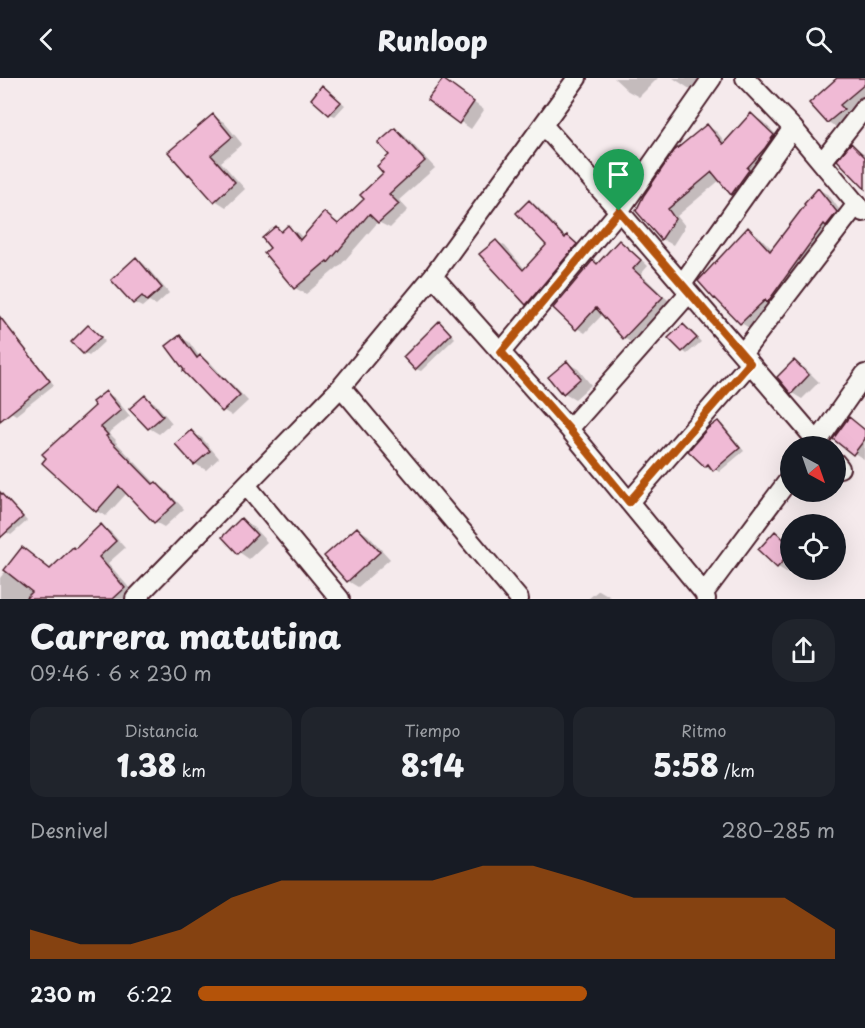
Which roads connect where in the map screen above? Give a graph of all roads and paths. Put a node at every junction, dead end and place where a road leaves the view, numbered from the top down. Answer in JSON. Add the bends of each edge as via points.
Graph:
{"nodes":[{"id":1,"x":577,"y":78,"type":"edge"},
{"id":2,"x":712,"y":78,"type":"edge"},
{"id":3,"x":746,"y":78,"type":"edge"},
{"id":4,"x":865,"y":107,"type":"edge"},
{"id":5,"x":543,"y":125,"type":"junction"},
{"id":6,"x":793,"y":128,"type":"junction"},
{"id":7,"x":822,"y":162,"type":"junction"},
{"id":8,"x":861,"y":209,"type":"edge"},
{"id":9,"x":619,"y":211,"type":"junction"},
{"id":10,"x":433,"y":276,"type":"junction"},
{"id":11,"x":686,"y":289,"type":"junction"},
{"id":12,"x":501,"y":352,"type":"junction"},
{"id":13,"x":746,"y":358,"type":"junction"},
{"id":14,"x":865,"y":374,"type":"edge"},
{"id":15,"x":341,"y":387,"type":"junction"},
{"id":16,"x":569,"y":429,"type":"junction"},
{"id":17,"x":810,"y":436,"type":"edge"},
{"id":18,"x":825,"y":436,"type":"edge"},
{"id":19,"x":246,"y":485,"type":"junction"},
{"id":20,"x":780,"y":492,"type":"edge"},
{"id":21,"x":629,"y":502,"type":"junction"},
{"id":22,"x":705,"y":596,"type":"edge"},
{"id":23,"x":135,"y":599,"type":"edge"},
{"id":24,"x":340,"y":599,"type":"edge"},
{"id":25,"x":519,"y":599,"type":"edge"}],
"edges":[{"from":1,"to":5,"type":"street"},
{"from":2,"to":9,"type":"street"},
{"from":3,"to":6,"type":"street"},
{"from":4,"to":7,"type":"street"},
{"from":5,"to":9,"type":"street"},
{"from":5,"to":10,"type":"street"},
{"from":6,"to":7,"type":"street"},
{"from":6,"to":11,"type":"street"},
{"from":7,"to":8,"type":"street"},
{"from":8,"to":13,"type":"street"},
{"from":9,"to":11,"type":"street"},
{"from":9,"to":12,"type":"street"},
{"from":10,"to":12,"type":"street"},
{"from":10,"to":15,"type":"street"},
{"from":11,"to":13,"type":"street"},
{"from":11,"to":16,"type":"street"},
{"from":12,"to":16,"type":"street"},
{"from":13,"to":17,"type":"street"},
{"from":13,"to":21,"type":"street"},
{"from":14,"to":18,"type":"street"},
{"from":15,"to":19,"type":"street"},
{"from":15,"to":25,"type":"street"},
{"from":16,"to":21,"type":"street"},
{"from":19,"to":23,"type":"street"},
{"from":19,"to":24,"type":"street"},
{"from":20,"to":22,"type":"street"},
{"from":21,"to":22,"type":"street"}]}
